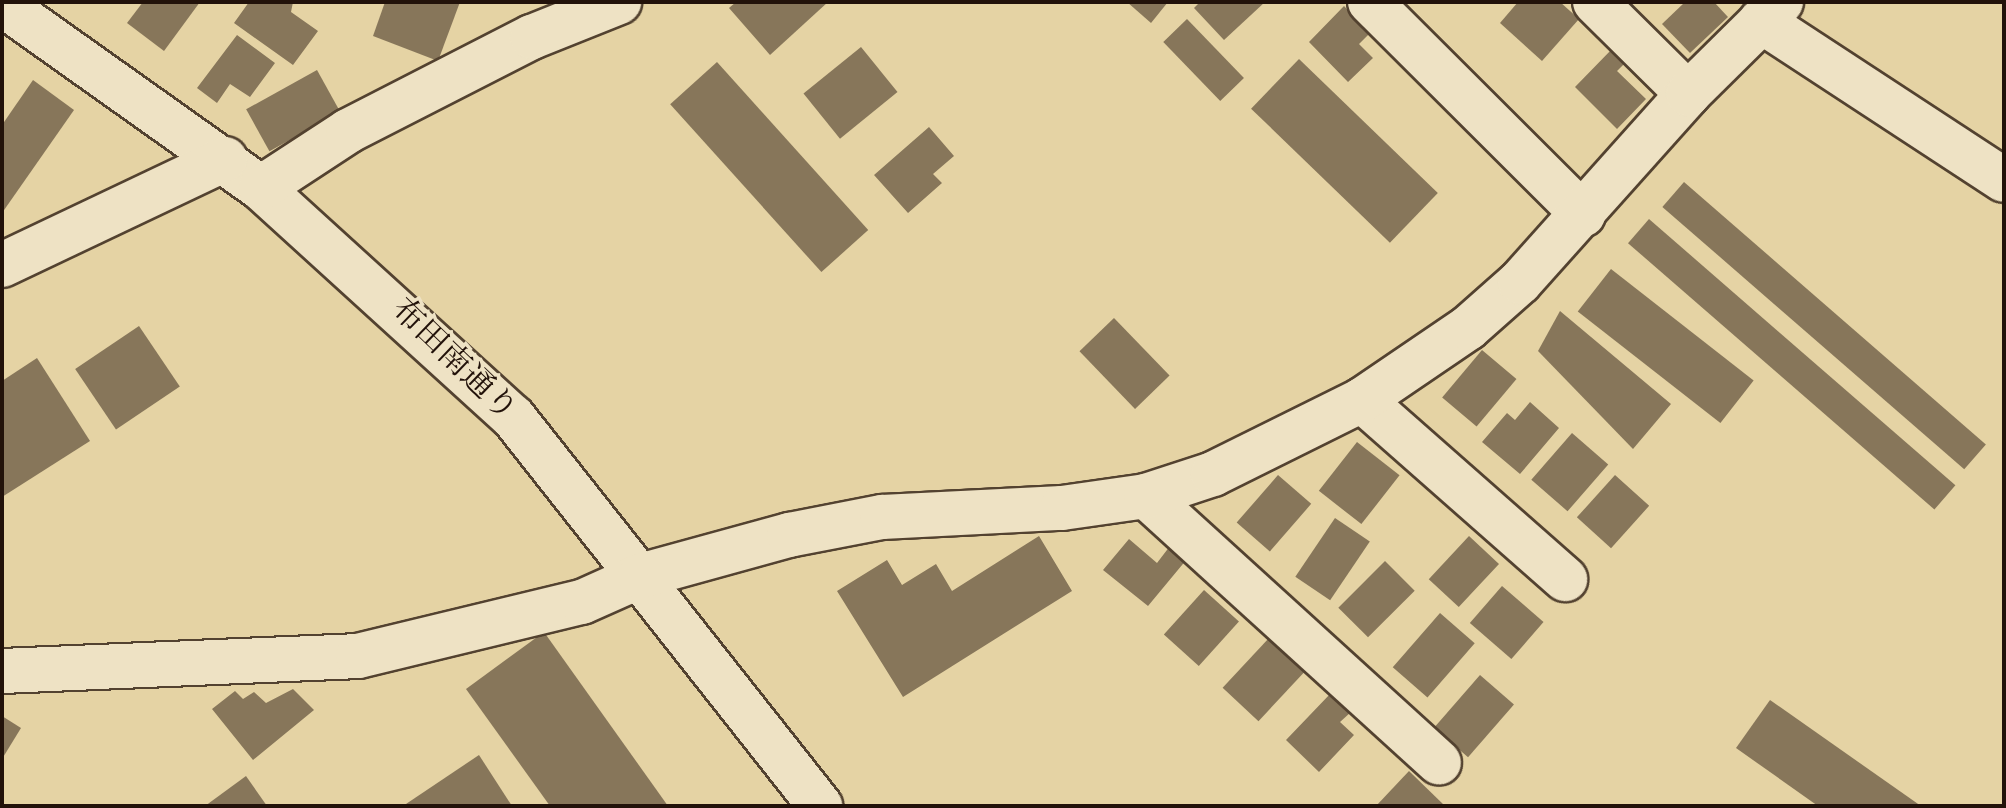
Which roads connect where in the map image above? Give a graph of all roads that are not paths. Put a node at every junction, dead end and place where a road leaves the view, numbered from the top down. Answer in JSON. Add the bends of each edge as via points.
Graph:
{"nodes":[{"id":1,"x":619,"y":2,"type":"edge"},
{"id":2,"x":1370,"y":2,"type":"edge"},
{"id":3,"x":1595,"y":2,"type":"edge"},
{"id":4,"x":2,"y":4,"type":"edge"},
{"id":5,"x":1771,"y":11,"type":"edge"},
{"id":6,"x":1688,"y":94,"type":"junction"},
{"id":7,"x":225,"y":159,"type":"junction"},
{"id":8,"x":2004,"y":180,"type":"edge"},
{"id":9,"x":261,"y":188,"type":"junction"},
{"id":10,"x":1583,"y":214,"type":"junction"},
{"id":11,"x":2,"y":265,"type":"edge"},
{"id":12,"x":1362,"y":400,"type":"junction"},
{"id":13,"x":1146,"y":496,"type":"junction"},
{"id":14,"x":640,"y":576,"type":"junction"},
{"id":15,"x":1565,"y":579,"type":"dead end"},
{"id":16,"x":2,"y":671,"type":"edge"},
{"id":17,"x":1439,"y":763,"type":"dead end"},
{"id":18,"x":820,"y":806,"type":"edge"}],
"edges":[{"from":1,"to":9,"type":"street","via":[[532,37],[348,131]]},
{"from":2,"to":10,"type":"street"},
{"from":3,"to":6,"type":"street"},
{"from":4,"to":7,"type":"street","name":"布田南通り"},
{"from":5,"to":6,"type":"street"},
{"from":5,"to":8,"type":"street"},
{"from":6,"to":10,"type":"street"},
{"from":7,"to":9,"type":"street","name":"布田南通り"},
{"from":7,"to":11,"type":"street"},
{"from":9,"to":14,"type":"street","name":"布田南通り","via":[[375,285],[513,417]]},
{"from":10,"to":12,"type":"street","via":[[1468,328]]},
{"from":12,"to":13,"type":"street","via":[[1213,474]]},
{"from":12,"to":15,"type":"street"},
{"from":13,"to":14,"type":"street","via":[[1062,508],[882,517]]},
{"from":13,"to":17,"type":"street"},
{"from":14,"to":16,"type":"street","via":[[582,602],[358,656]]},
{"from":14,"to":18,"type":"street","name":"布田南通り"}]}
